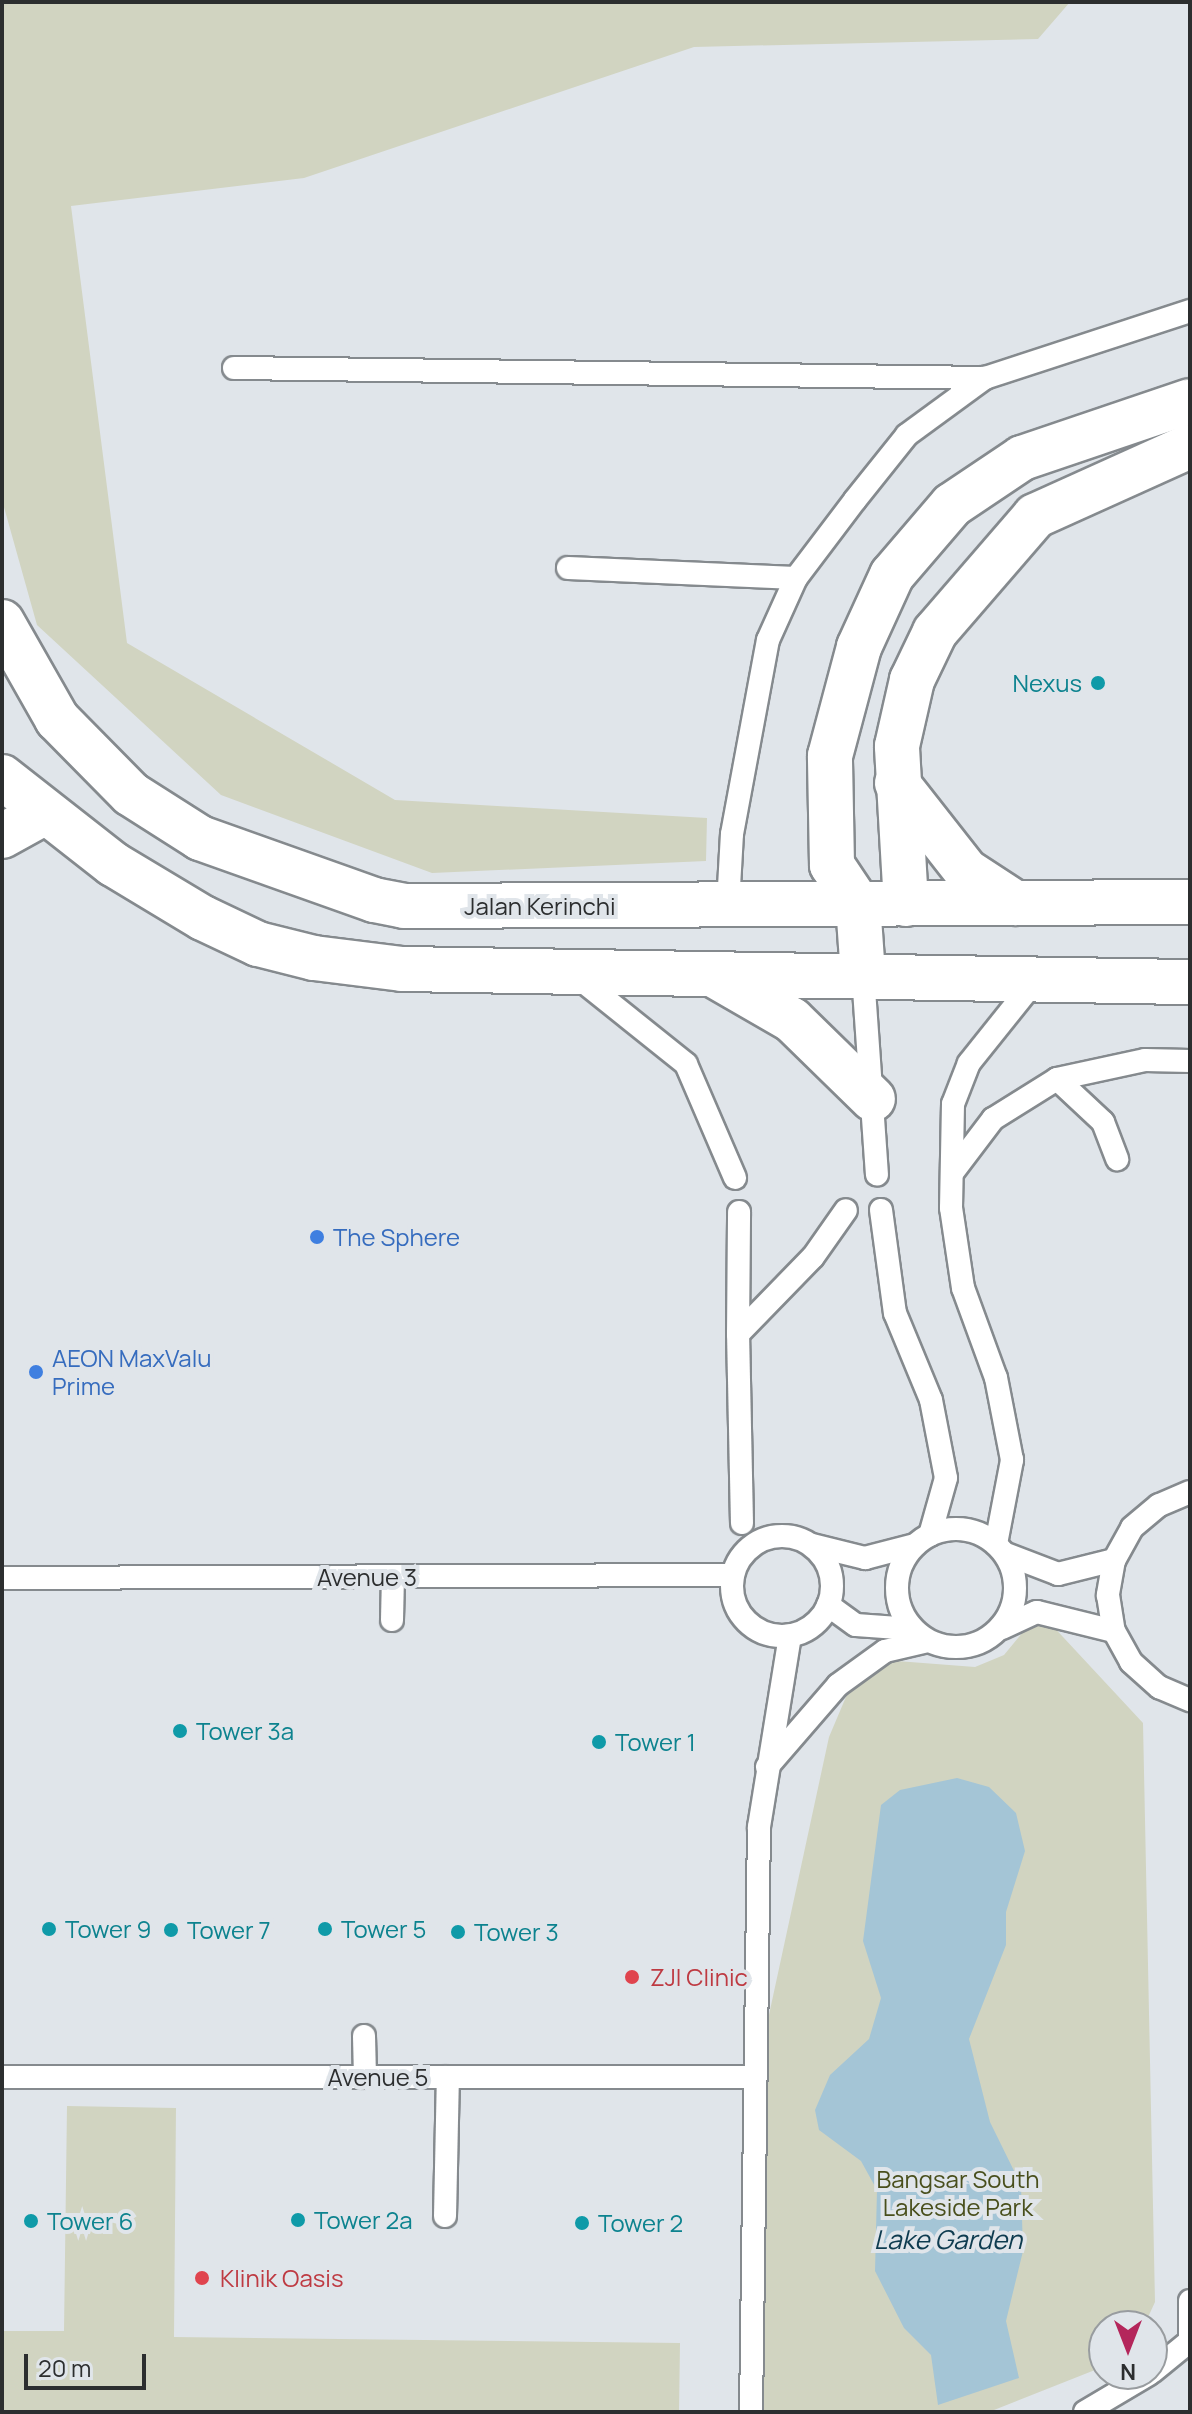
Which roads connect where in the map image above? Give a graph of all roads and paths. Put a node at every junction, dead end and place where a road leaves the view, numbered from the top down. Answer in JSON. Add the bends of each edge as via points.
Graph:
{"nodes":[{"id":1,"x":1190,"y":311,"type":"edge"},
{"id":2,"x":234,"y":368,"type":"dead end"},
{"id":3,"x":985,"y":378,"type":"junction"},
{"id":4,"x":1190,"y":401,"type":"edge"},
{"id":5,"x":1190,"y":446,"type":"edge"},
{"id":6,"x":1048,"y":448,"type":"junction"},
{"id":7,"x":1077,"y":495,"type":"junction"},
{"id":8,"x":910,"y":554,"type":"junction"},
{"id":9,"x":568,"y":568,"type":"dead end"},
{"id":10,"x":796,"y":578,"type":"junction"},
{"id":11,"x":963,"y":597,"type":"junction"},
{"id":12,"x":2,"y":622,"type":"edge"},
{"id":13,"x":2,"y":777,"type":"edge"},
{"id":14,"x":897,"y":783,"type":"junction"},
{"id":15,"x":42,"y":814,"type":"junction"},
{"id":16,"x":2,"y":836,"type":"edge"},
{"id":17,"x":1190,"y":902,"type":"edge"},
{"id":18,"x":1015,"y":903,"type":"junction"},
{"id":19,"x":858,"y":904,"type":"junction"},
{"id":20,"x":906,"y":904,"type":"junction"},
{"id":21,"x":728,"y":905,"type":"junction"},
{"id":22,"x":566,"y":968,"type":"junction"},
{"id":23,"x":707,"y":971,"type":"junction"},
{"id":24,"x":863,"y":975,"type":"junction"},
{"id":25,"x":1038,"y":979,"type":"junction"},
{"id":26,"x":1190,"y":982,"type":"edge"},
{"id":27,"x":1190,"y":1061,"type":"edge"},
{"id":28,"x":1057,"y":1079,"type":"junction"},
{"id":29,"x":873,"y":1099,"type":"junction"},
{"id":30,"x":1117,"y":1159,"type":"dead end"},
{"id":31,"x":872,"y":1171,"type":"dead end"},
{"id":32,"x":951,"y":1174,"type":"junction"},
{"id":33,"x":735,"y":1178,"type":"dead end"},
{"id":34,"x":846,"y":1210,"type":"dead end"},
{"id":35,"x":881,"y":1210,"type":"dead end"},
{"id":36,"x":739,"y":1212,"type":"dead end"},
{"id":37,"x":738,"y":1334,"type":"junction"},
{"id":38,"x":1190,"y":1492,"type":"edge"},
{"id":39,"x":742,"y":1523,"type":"dead end"},
{"id":40,"x":922,"y":1540,"type":"junction"},
{"id":41,"x":811,"y":1545,"type":"junction"},
{"id":42,"x":1000,"y":1549,"type":"junction"},
{"id":43,"x":1114,"y":1560,"type":"junction"},
{"id":44,"x":733,"y":1575,"type":"junction"},
{"id":45,"x":393,"y":1577,"type":"junction"},
{"id":46,"x":2,"y":1578,"type":"edge"},
{"id":47,"x":828,"y":1605,"type":"junction"},
{"id":48,"x":392,"y":1620,"type":"dead end"},
{"id":49,"x":1001,"y":1628,"type":"junction"},
{"id":50,"x":1114,"y":1631,"type":"junction"},
{"id":51,"x":790,"y":1635,"type":"junction"},
{"id":52,"x":920,"y":1635,"type":"junction"},
{"id":53,"x":1190,"y":1700,"type":"edge"},
{"id":54,"x":765,"y":1770,"type":"junction"},
{"id":55,"x":364,"y":2036,"type":"dead end"},
{"id":56,"x":2,"y":2077,"type":"edge"},
{"id":57,"x":365,"y":2077,"type":"junction"},
{"id":58,"x":448,"y":2077,"type":"junction"},
{"id":59,"x":753,"y":2077,"type":"junction"},
{"id":60,"x":445,"y":2216,"type":"dead end"},
{"id":61,"x":1190,"y":2301,"type":"edge"},
{"id":62,"x":1168,"y":2359,"type":"edge"},
{"id":63,"x":1122,"y":2390,"type":"edge"},
{"id":64,"x":751,"y":2412,"type":"edge"},
{"id":65,"x":1085,"y":2412,"type":"edge"}],
"edges":[{"from":1,"to":3,"type":"lane"},
{"from":2,"to":3,"type":"lane"},
{"from":3,"to":10,"type":"lane","via":[[907,435]]},
{"from":4,"to":6,"type":"main road"},
{"from":5,"to":7,"type":"main road"},
{"from":6,"to":7,"type":"main road"},
{"from":6,"to":8,"type":"main road","via":[[952,505]]},
{"from":7,"to":11,"type":"main road","via":[[1035,516]]},
{"from":8,"to":11,"type":"main road"},
{"from":8,"to":19,"type":"main road","via":[[892,575],[859,647],[830,756],[832,865]]},
{"from":9,"to":10,"type":"lane"},
{"from":10,"to":21,"type":"lane","via":[[768,640],[732,834]]},
{"from":11,"to":14,"type":"main road","via":[[912,680]]},
{"from":12,"to":21,"type":"main road","name":"Jalan Kerinchi","via":[[57,719],[131,794],[200,838],[300,878],[404,906]]},
{"from":13,"to":15,"type":"main road"},
{"from":14,"to":18,"type":"main road","via":[[966,871]]},
{"from":14,"to":20,"type":"main road"},
{"from":15,"to":16,"type":"main road"},
{"from":15,"to":22,"type":"main road","via":[[125,872],[258,944],[402,969]]},
{"from":17,"to":18,"type":"main road","name":"Jalan Kerinchi"},
{"from":18,"to":20,"type":"main road","name":"Jalan Kerinchi"},
{"from":19,"to":20,"type":"main road","name":"Jalan Kerinchi"},
{"from":19,"to":21,"type":"main road","name":"Jalan Kerinchi"},
{"from":19,"to":24,"type":"main road"},
{"from":22,"to":23,"type":"main road"},
{"from":22,"to":33,"type":"lane","via":[[686,1064]]},
{"from":23,"to":24,"type":"main road"},
{"from":23,"to":29,"type":"main road","via":[[792,1020]]},
{"from":24,"to":25,"type":"main road"},
{"from":24,"to":29,"type":"lane"},
{"from":25,"to":26,"type":"main road"},
{"from":25,"to":32,"type":"lane","via":[[969,1063],[953,1104]]},
{"from":27,"to":28,"type":"lane","via":[[1145,1060]]},
{"from":28,"to":30,"type":"lane","via":[[1103,1122]]},
{"from":28,"to":32,"type":"lane","via":[[993,1119]]},
{"from":29,"to":31,"type":"lane"},
{"from":32,"to":42,"type":"lane","via":[[963,1288],[996,1378],[1012,1460]]},
{"from":34,"to":37,"type":"lane","via":[[813,1257]]},
{"from":35,"to":40,"type":"lane","via":[[895,1313],[931,1400],[946,1478]]},
{"from":36,"to":37,"type":"lane"},
{"from":37,"to":39,"type":"lane"},
{"from":38,"to":43,"type":"lane","via":[[1159,1505],[1132,1528]]},
{"from":40,"to":41,"type":"lane","via":[[865,1558]]},
{"from":40,"to":42,"type":"lane","via":[[965,1529]]},
{"from":40,"to":52,"type":"lane","via":[[897,1586]]},
{"from":41,"to":44,"type":"lane","via":[[763,1539]]},
{"from":41,"to":47,"type":"lane","via":[[830,1572]]},
{"from":42,"to":43,"type":"lane","via":[[1029,1569],[1058,1574]]},
{"from":42,"to":49,"type":"lane","via":[[1015,1600]]},
{"from":43,"to":50,"type":"lane","via":[[1108,1595]]},
{"from":44,"to":45,"type":"lane","name":"Avenue 3"},
{"from":44,"to":51,"type":"lane","via":[[746,1620]]},
{"from":45,"to":46,"type":"lane","name":"Avenue 3"},
{"from":45,"to":48,"type":"lane"},
{"from":47,"to":51,"type":"lane","via":[[819,1620]]},
{"from":47,"to":52,"type":"lane","via":[[856,1625]]},
{"from":49,"to":50,"type":"lane","via":[[1037,1612]]},
{"from":49,"to":52,"type":"lane","via":[[967,1647]]},
{"from":50,"to":53,"type":"lane","via":[[1131,1662]]},
{"from":51,"to":54,"type":"lane"},
{"from":52,"to":54,"type":"lane","via":[[885,1651],[838,1685]]},
{"from":54,"to":59,"type":"lane"},
{"from":55,"to":57,"type":"lane"},
{"from":56,"to":57,"type":"lane","name":"Avenue 5"},
{"from":57,"to":58,"type":"lane","name":"Avenue 5"},
{"from":58,"to":59,"type":"lane","name":"Avenue 5"},
{"from":58,"to":60,"type":"lane"},
{"from":59,"to":64,"type":"lane"},
{"from":61,"to":62,"type":"lane","via":[[1190,2341]]},
{"from":63,"to":65,"type":"lane"}]}
